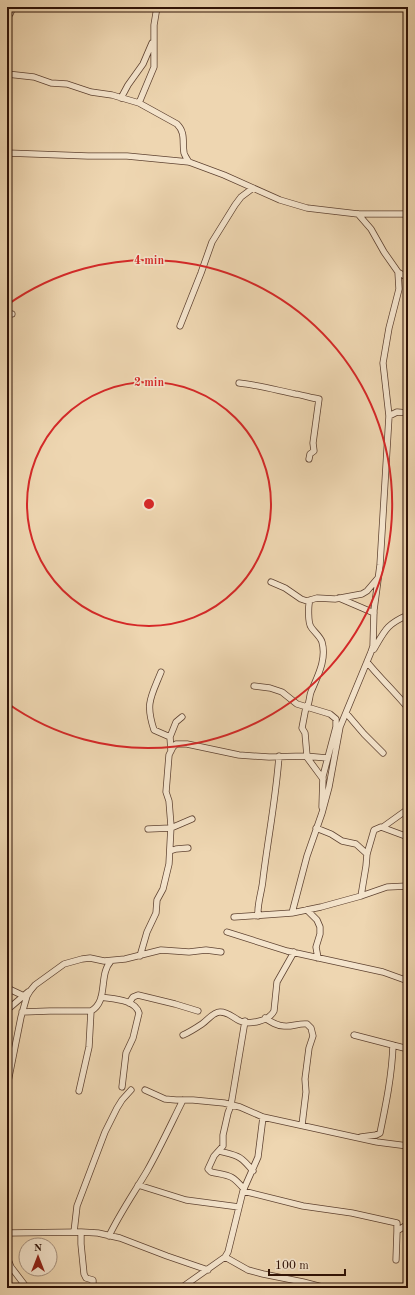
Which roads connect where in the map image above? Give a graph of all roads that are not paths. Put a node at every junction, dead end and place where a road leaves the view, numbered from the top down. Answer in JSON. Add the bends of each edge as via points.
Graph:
{"nodes":[{"id":1,"x":13,"y":7,"type":"edge"},
{"id":2,"x":157,"y":7,"type":"edge"},
{"id":3,"x":7,"y":14,"type":"edge"},
{"id":4,"x":154,"y":40,"type":"junction"},
{"id":5,"x":7,"y":74,"type":"edge"},
{"id":6,"x":121,"y":98,"type":"junction"},
{"id":7,"x":139,"y":103,"type":"junction"},
{"id":8,"x":7,"y":153,"type":"edge"},
{"id":9,"x":189,"y":162,"type":"junction"},
{"id":10,"x":253,"y":188,"type":"junction"},
{"id":11,"x":358,"y":214,"type":"junction"},
{"id":12,"x":408,"y":214,"type":"edge"},
{"id":13,"x":398,"y":272,"type":"junction"},
{"id":14,"x":408,"y":278,"type":"edge"},
{"id":15,"x":180,"y":326,"type":"dead end"},
{"id":16,"x":239,"y":383,"type":"dead end"},
{"id":17,"x":408,"y":413,"type":"edge"},
{"id":18,"x":389,"y":416,"type":"junction"},
{"id":19,"x":309,"y":459,"type":"dead end"},
{"id":20,"x":378,"y":577,"type":"junction"},
{"id":21,"x":271,"y":582,"type":"dead end"},
{"id":22,"x":338,"y":598,"type":"junction"},
{"id":23,"x":310,"y":600,"type":"junction"},
{"id":24,"x":374,"y":613,"type":"junction"},
{"id":25,"x":408,"y":615,"type":"edge"},
{"id":26,"x":371,"y":652,"type":"junction"},
{"id":27,"x":367,"y":662,"type":"junction"},
{"id":28,"x":161,"y":672,"type":"dead end"},
{"id":29,"x":254,"y":686,"type":"dead end"},
{"id":30,"x":306,"y":707,"type":"junction"},
{"id":31,"x":408,"y":708,"type":"edge"},
{"id":32,"x":346,"y":713,"type":"junction"},
{"id":33,"x":182,"y":717,"type":"dead end"},
{"id":34,"x":170,"y":738,"type":"junction"},
{"id":35,"x":171,"y":751,"type":"junction"},
{"id":36,"x":383,"y":753,"type":"dead end"},
{"id":37,"x":279,"y":756,"type":"junction"},
{"id":38,"x":307,"y":756,"type":"junction"},
{"id":39,"x":327,"y":758,"type":"junction"},
{"id":40,"x":323,"y":779,"type":"junction"},
{"id":41,"x":408,"y":809,"type":"edge"},
{"id":42,"x":322,"y":813,"type":"junction"},
{"id":43,"x":192,"y":819,"type":"dead end"},
{"id":44,"x":383,"y":827,"type":"junction"},
{"id":45,"x":171,"y":828,"type":"junction"},
{"id":46,"x":316,"y":828,"type":"junction"},
{"id":47,"x":148,"y":829,"type":"dead end"},
{"id":48,"x":408,"y":837,"type":"edge"},
{"id":49,"x":188,"y":848,"type":"dead end"},
{"id":50,"x":170,"y":851,"type":"junction"},
{"id":51,"x":366,"y":854,"type":"junction"},
{"id":52,"x":408,"y":886,"type":"edge"},
{"id":53,"x":361,"y":896,"type":"junction"},
{"id":54,"x":307,"y":910,"type":"junction"},
{"id":55,"x":292,"y":913,"type":"junction"},
{"id":56,"x":258,"y":916,"type":"junction"},
{"id":57,"x":234,"y":917,"type":"dead end"},
{"id":58,"x":227,"y":932,"type":"dead end"},
{"id":59,"x":221,"y":952,"type":"dead end"},
{"id":60,"x":294,"y":952,"type":"junction"},
{"id":61,"x":140,"y":956,"type":"junction"},
{"id":62,"x":318,"y":958,"type":"junction"},
{"id":63,"x":111,"y":961,"type":"junction"},
{"id":64,"x":408,"y":981,"type":"edge"},
{"id":65,"x":7,"y":988,"type":"edge"},
{"id":66,"x":30,"y":991,"type":"junction"},
{"id":67,"x":24,"y":996,"type":"junction"},
{"id":68,"x":101,"y":997,"type":"junction"},
{"id":69,"x":128,"y":1003,"type":"junction"},
{"id":70,"x":7,"y":1010,"type":"edge"},
{"id":71,"x":91,"y":1011,"type":"junction"},
{"id":72,"x":198,"y":1011,"type":"dead end"},
{"id":73,"x":22,"y":1012,"type":"junction"},
{"id":74,"x":265,"y":1018,"type":"junction"},
{"id":75,"x":245,"y":1021,"type":"junction"},
{"id":76,"x":183,"y":1035,"type":"dead end"},
{"id":77,"x":354,"y":1035,"type":"dead end"},
{"id":78,"x":393,"y":1045,"type":"junction"},
{"id":79,"x":408,"y":1049,"type":"edge"},
{"id":80,"x":7,"y":1087,"type":"edge"},
{"id":81,"x":122,"y":1087,"type":"dead end"},
{"id":82,"x":131,"y":1090,"type":"dead end"},
{"id":83,"x":144,"y":1090,"type":"dead end"},
{"id":84,"x":79,"y":1091,"type":"dead end"},
{"id":85,"x":183,"y":1100,"type":"junction"},
{"id":86,"x":231,"y":1105,"type":"junction"},
{"id":87,"x":263,"y":1117,"type":"junction"},
{"id":88,"x":302,"y":1125,"type":"junction"},
{"id":89,"x":357,"y":1137,"type":"junction"},
{"id":90,"x":406,"y":1146,"type":"edge"},
{"id":91,"x":219,"y":1151,"type":"junction"},
{"id":92,"x":252,"y":1171,"type":"junction"},
{"id":93,"x":138,"y":1185,"type":"junction"},
{"id":94,"x":243,"y":1190,"type":"junction"},
{"id":95,"x":239,"y":1207,"type":"junction"},
{"id":96,"x":408,"y":1224,"type":"edge"},
{"id":97,"x":397,"y":1231,"type":"junction"},
{"id":98,"x":74,"y":1232,"type":"junction"},
{"id":99,"x":81,"y":1232,"type":"junction"},
{"id":100,"x":7,"y":1233,"type":"edge"},
{"id":101,"x":109,"y":1236,"type":"junction"},
{"id":102,"x":225,"y":1257,"type":"junction"},
{"id":103,"x":7,"y":1258,"type":"edge"},
{"id":104,"x":396,"y":1260,"type":"dead end"},
{"id":105,"x":9,"y":1268,"type":"edge"},
{"id":106,"x":208,"y":1270,"type":"junction"},
{"id":107,"x":27,"y":1288,"type":"edge"},
{"id":108,"x":93,"y":1288,"type":"edge"},
{"id":109,"x":181,"y":1288,"type":"edge"},
{"id":110,"x":326,"y":1288,"type":"edge"}],
"edges":[{"from":1,"to":3,"type":"street"},
{"from":2,"to":4,"type":"street"},
{"from":4,"to":6,"type":"street","via":[[143,64]]},
{"from":4,"to":7,"type":"street","via":[[154,67]]},
{"from":5,"to":6,"type":"street","via":[[34,77]]},
{"from":6,"to":7,"type":"street"},
{"from":7,"to":9,"type":"street","via":[[181,128],[184,154]]},
{"from":8,"to":9,"type":"street","via":[[127,156]]},
{"from":9,"to":10,"type":"street"},
{"from":10,"to":11,"type":"street","via":[[307,208]]},
{"from":10,"to":15,"type":"street","via":[[235,205],[212,242]]},
{"from":11,"to":12,"type":"street"},
{"from":11,"to":13,"type":"street","via":[[371,229]]},
{"from":13,"to":14,"type":"street"},
{"from":13,"to":18,"type":"street","via":[[399,289],[388,328],[383,363]]},
{"from":16,"to":19,"type":"street","via":[[319,399],[314,450]]},
{"from":17,"to":18,"type":"street","via":[[397,412]]},
{"from":18,"to":20,"type":"street"},
{"from":20,"to":22,"type":"street","via":[[362,594]]},
{"from":20,"to":24,"type":"street"},
{"from":21,"to":23,"type":"street","via":[[285,588],[301,600]]},
{"from":22,"to":23,"type":"street"},
{"from":22,"to":24,"type":"street"},
{"from":23,"to":30,"type":"street","via":[[310,626],[322,642],[322,656],[321,668]]},
{"from":24,"to":26,"type":"street"},
{"from":25,"to":26,"type":"street","via":[[385,629]]},
{"from":26,"to":27,"type":"street"},
{"from":27,"to":31,"type":"street"},
{"from":27,"to":32,"type":"street"},
{"from":28,"to":34,"type":"street","via":[[148,708],[154,730]]},
{"from":29,"to":30,"type":"street","via":[[282,692],[297,704]]},
{"from":30,"to":38,"type":"street","via":[[302,728],[305,733]]},
{"from":30,"to":39,"type":"street","via":[[330,714],[336,719]]},
{"from":32,"to":36,"type":"street"},
{"from":32,"to":42,"type":"street","via":[[340,727]]},
{"from":33,"to":34,"type":"street","via":[[176,722]]},
{"from":34,"to":35,"type":"street"},
{"from":35,"to":37,"type":"street","via":[[180,743],[239,755]]},
{"from":35,"to":45,"type":"street","via":[[166,792]]},
{"from":37,"to":38,"type":"street"},
{"from":37,"to":56,"type":"street","via":[[275,802]]},
{"from":38,"to":39,"type":"street"},
{"from":38,"to":40,"type":"street"},
{"from":39,"to":40,"type":"street"},
{"from":40,"to":42,"type":"street"},
{"from":41,"to":44,"type":"street"},
{"from":42,"to":46,"type":"street"},
{"from":43,"to":45,"type":"street"},
{"from":44,"to":48,"type":"street"},
{"from":44,"to":51,"type":"street","via":[[374,830]]},
{"from":45,"to":47,"type":"street"},
{"from":45,"to":50,"type":"street"},
{"from":46,"to":51,"type":"street","via":[[342,841],[356,844]]},
{"from":46,"to":55,"type":"street"},
{"from":49,"to":50,"type":"street"},
{"from":50,"to":61,"type":"street","via":[[163,889],[157,900],[156,913]]},
{"from":51,"to":53,"type":"street"},
{"from":52,"to":53,"type":"street","via":[[387,887]]},
{"from":53,"to":54,"type":"street"},
{"from":54,"to":55,"type":"street"},
{"from":54,"to":62,"type":"street","via":[[320,927],[316,947]]},
{"from":55,"to":56,"type":"street"},
{"from":56,"to":57,"type":"street"},
{"from":58,"to":60,"type":"street"},
{"from":59,"to":61,"type":"street","via":[[161,950]]},
{"from":60,"to":62,"type":"street"},
{"from":60,"to":74,"type":"street","via":[[277,982],[274,1013]]},
{"from":61,"to":63,"type":"street"},
{"from":62,"to":64,"type":"street","via":[[383,972]]},
{"from":63,"to":66,"type":"street","via":[[90,958],[70,961]]},
{"from":63,"to":68,"type":"street","via":[[106,967]]},
{"from":65,"to":67,"type":"street"},
{"from":66,"to":67,"type":"street"},
{"from":66,"to":73,"type":"street"},
{"from":67,"to":70,"type":"street"},
{"from":68,"to":69,"type":"street"},
{"from":68,"to":71,"type":"street","via":[[96,1008]]},
{"from":69,"to":72,"type":"street","via":[[132,996],[138,995]]},
{"from":69,"to":81,"type":"street","via":[[136,1007],[139,1013],[133,1038],[126,1053]]},
{"from":71,"to":73,"type":"street"},
{"from":71,"to":84,"type":"street","via":[[89,1047]]},
{"from":73,"to":80,"type":"street"},
{"from":74,"to":75,"type":"street","via":[[256,1022]]},
{"from":74,"to":88,"type":"street","via":[[283,1026],[307,1024],[313,1033],[305,1079]]},
{"from":75,"to":76,"type":"street","via":[[240,1021],[227,1013],[216,1013]]},
{"from":75,"to":86,"type":"street"},
{"from":77,"to":78,"type":"street"},
{"from":78,"to":79,"type":"street"},
{"from":78,"to":89,"type":"street","via":[[388,1096],[380,1133],[376,1136]]},
{"from":82,"to":98,"type":"street","via":[[117,1108],[105,1132],[77,1206]]},
{"from":83,"to":85,"type":"street","via":[[161,1098]]},
{"from":85,"to":86,"type":"street"},
{"from":85,"to":93,"type":"street"},
{"from":86,"to":87,"type":"street"},
{"from":86,"to":91,"type":"street","via":[[223,1135],[223,1146]]},
{"from":87,"to":88,"type":"street"},
{"from":87,"to":92,"type":"street","via":[[258,1157]]},
{"from":88,"to":89,"type":"street"},
{"from":89,"to":90,"type":"street"},
{"from":91,"to":92,"type":"street","via":[[242,1158]]},
{"from":91,"to":94,"type":"street","via":[[209,1171],[230,1176]]},
{"from":92,"to":94,"type":"street"},
{"from":93,"to":95,"type":"street","via":[[186,1200]]},
{"from":93,"to":101,"type":"street"},
{"from":94,"to":95,"type":"street"},
{"from":94,"to":97,"type":"street","via":[[303,1206],[397,1223]]},
{"from":95,"to":102,"type":"street","via":[[231,1245]]},
{"from":96,"to":97,"type":"street"},
{"from":97,"to":104,"type":"street"},
{"from":98,"to":99,"type":"street"},
{"from":98,"to":100,"type":"street"},
{"from":99,"to":101,"type":"street"},
{"from":99,"to":108,"type":"street","via":[[84,1274],[86,1278],[93,1280]]},
{"from":101,"to":106,"type":"street"},
{"from":102,"to":106,"type":"street"},
{"from":102,"to":110,"type":"street","via":[[248,1270]]},
{"from":103,"to":105,"type":"street"},
{"from":105,"to":107,"type":"street"},
{"from":106,"to":109,"type":"street"}]}
